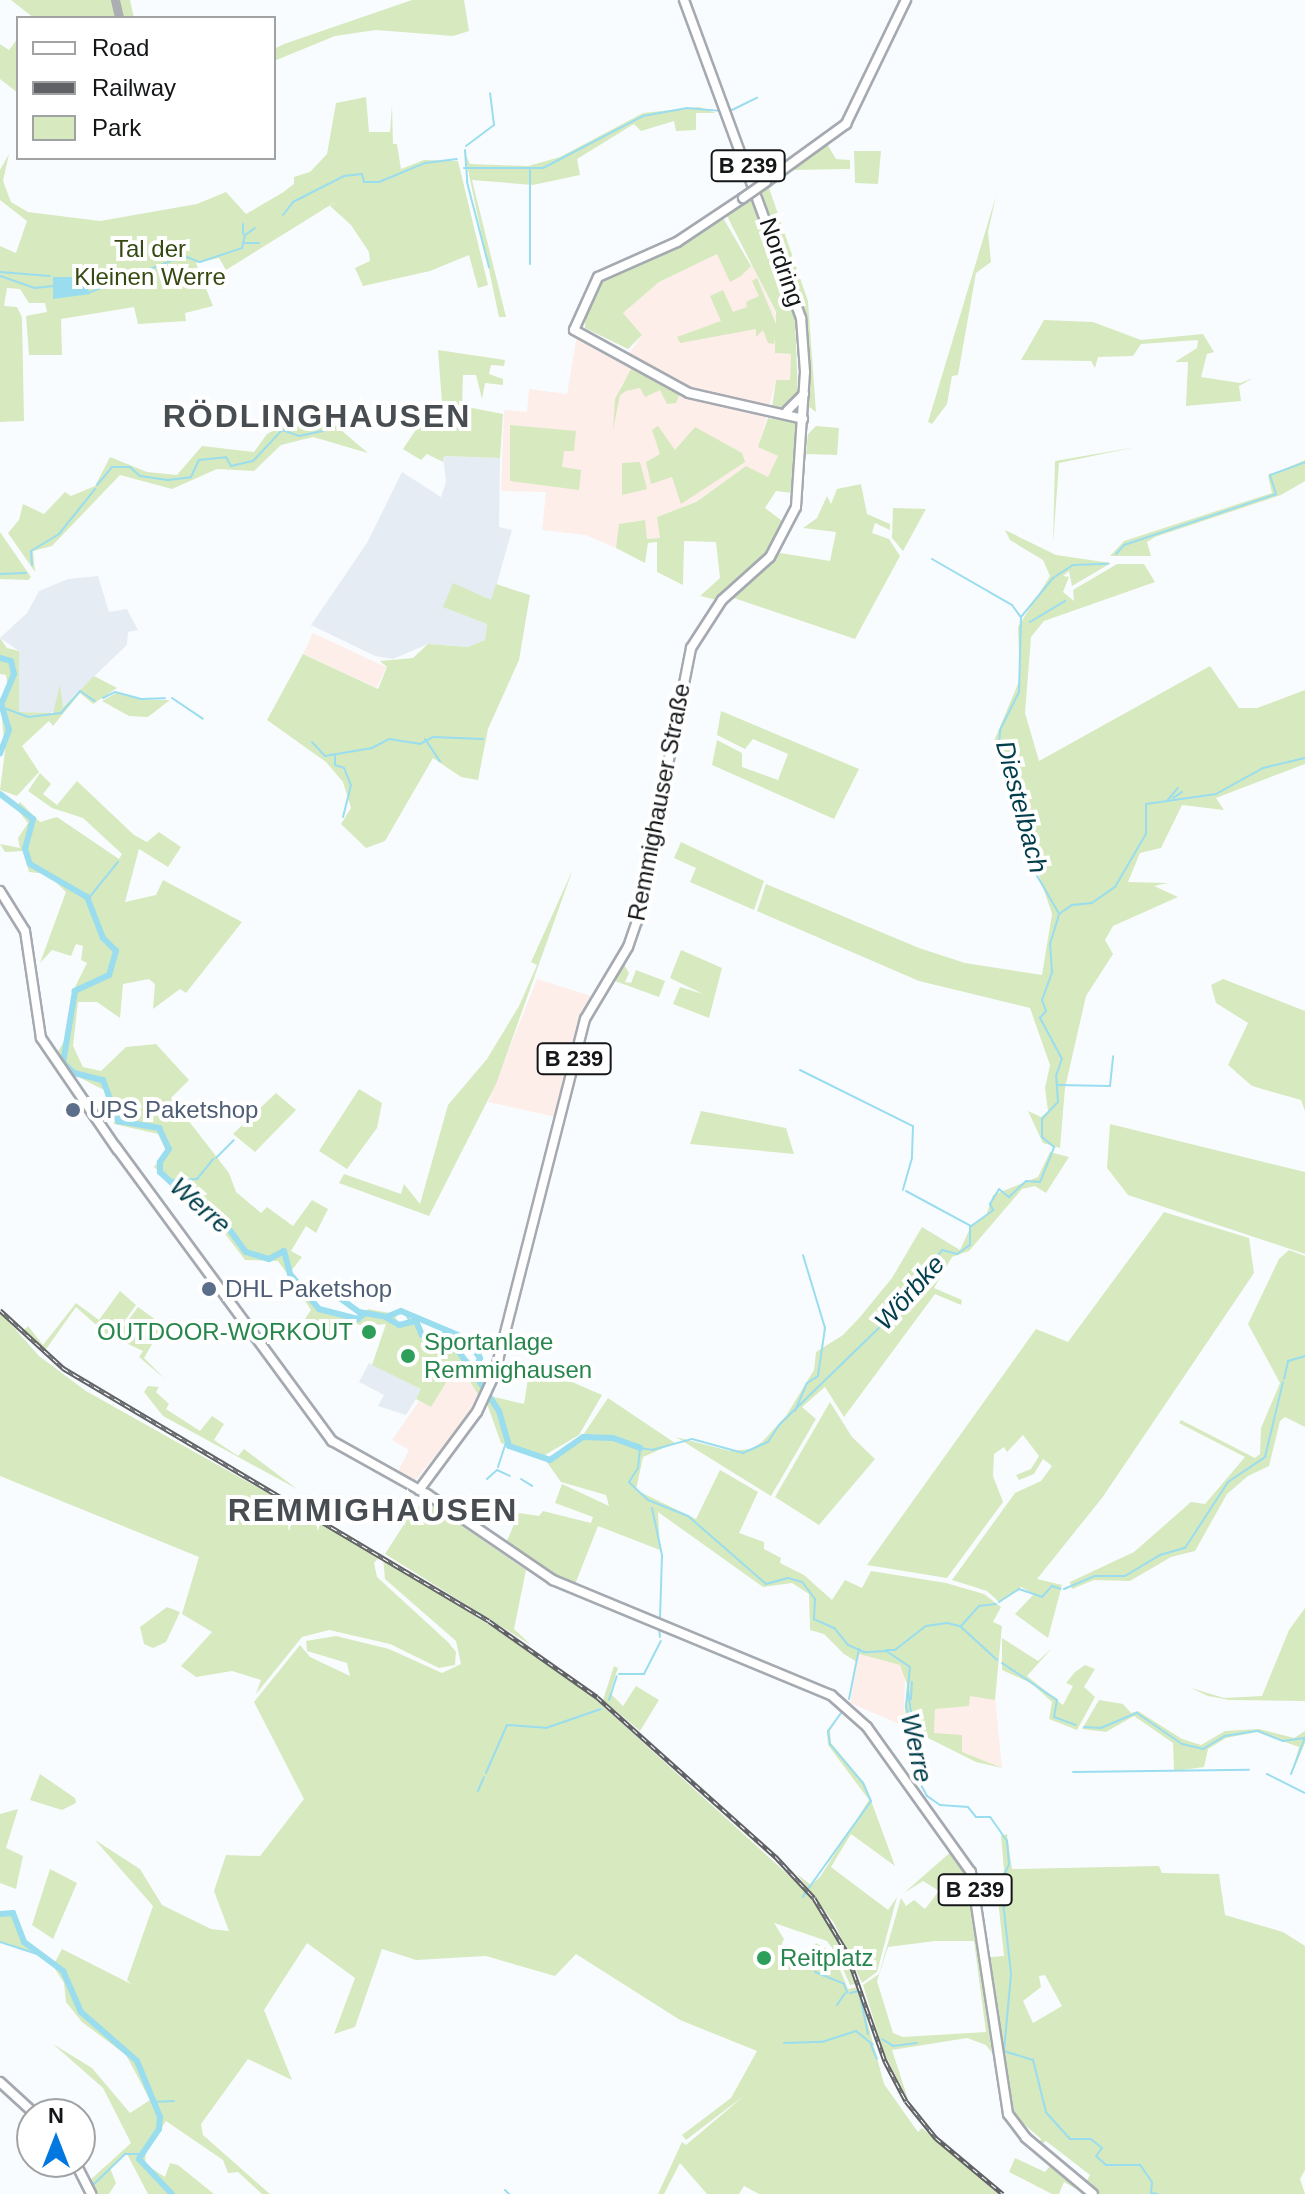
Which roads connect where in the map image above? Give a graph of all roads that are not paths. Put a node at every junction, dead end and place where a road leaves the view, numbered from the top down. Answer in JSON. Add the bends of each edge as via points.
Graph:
{"nodes":[{"id":1,"x":684,"y":0,"type":"edge"},
{"id":2,"x":906,"y":0,"type":"edge"},
{"id":3,"x":804,"y":393,"type":"junction"},
{"id":4,"x":783,"y":412,"type":"junction"},
{"id":5,"x":803,"y":416,"type":"junction"},
{"id":6,"x":0,"y":891,"type":"edge"},
{"id":7,"x":430,"y":1478,"type":"junction"},
{"id":8,"x":423,"y":1492,"type":"junction"},
{"id":9,"x":451,"y":1511,"type":"junction"},
{"id":10,"x":0,"y":2082,"type":"edge"},
{"id":11,"x":18,"y":2098,"type":"edge"},
{"id":12,"x":1093,"y":2194,"type":"edge"}],
"edges":[{"from":1,"to":3,"type":"main road","name":"Nordring","number":"B 239","via":[[793,289],[804,335]]},
{"from":2,"to":4,"type":"main road","bridge":true,"via":[[846,124],[677,242],[598,277],[574,330],[689,393]]},
{"from":3,"to":4,"type":"main road"},
{"from":3,"to":5,"type":"main road","number":"B 239"},
{"from":4,"to":5,"type":"main road"},
{"from":5,"to":7,"type":"main road","name":"Remmighauser Straße","number":"B 239","via":[[798,492],[789,527],[770,557],[711,614],[687,662],[637,921],[582,1028],[552,1162],[486,1396]]},
{"from":6,"to":8,"type":"main road","via":[[25,931],[41,1038],[116,1147],[321,1429],[341,1447]]},
{"from":7,"to":8,"type":"main road","name":"Remmighauser Straße","number":"B 239"},
{"from":7,"to":9,"type":"main road"},
{"from":8,"to":9,"type":"main road","number":"B 239"},
{"from":9,"to":12,"type":"main road","number":"B 239","via":[[545,1576],[712,1643],[825,1694],[851,1712],[887,1753],[971,1872],[1002,2097],[1012,2122]]},
{"from":10,"to":11,"type":"main road"}]}
